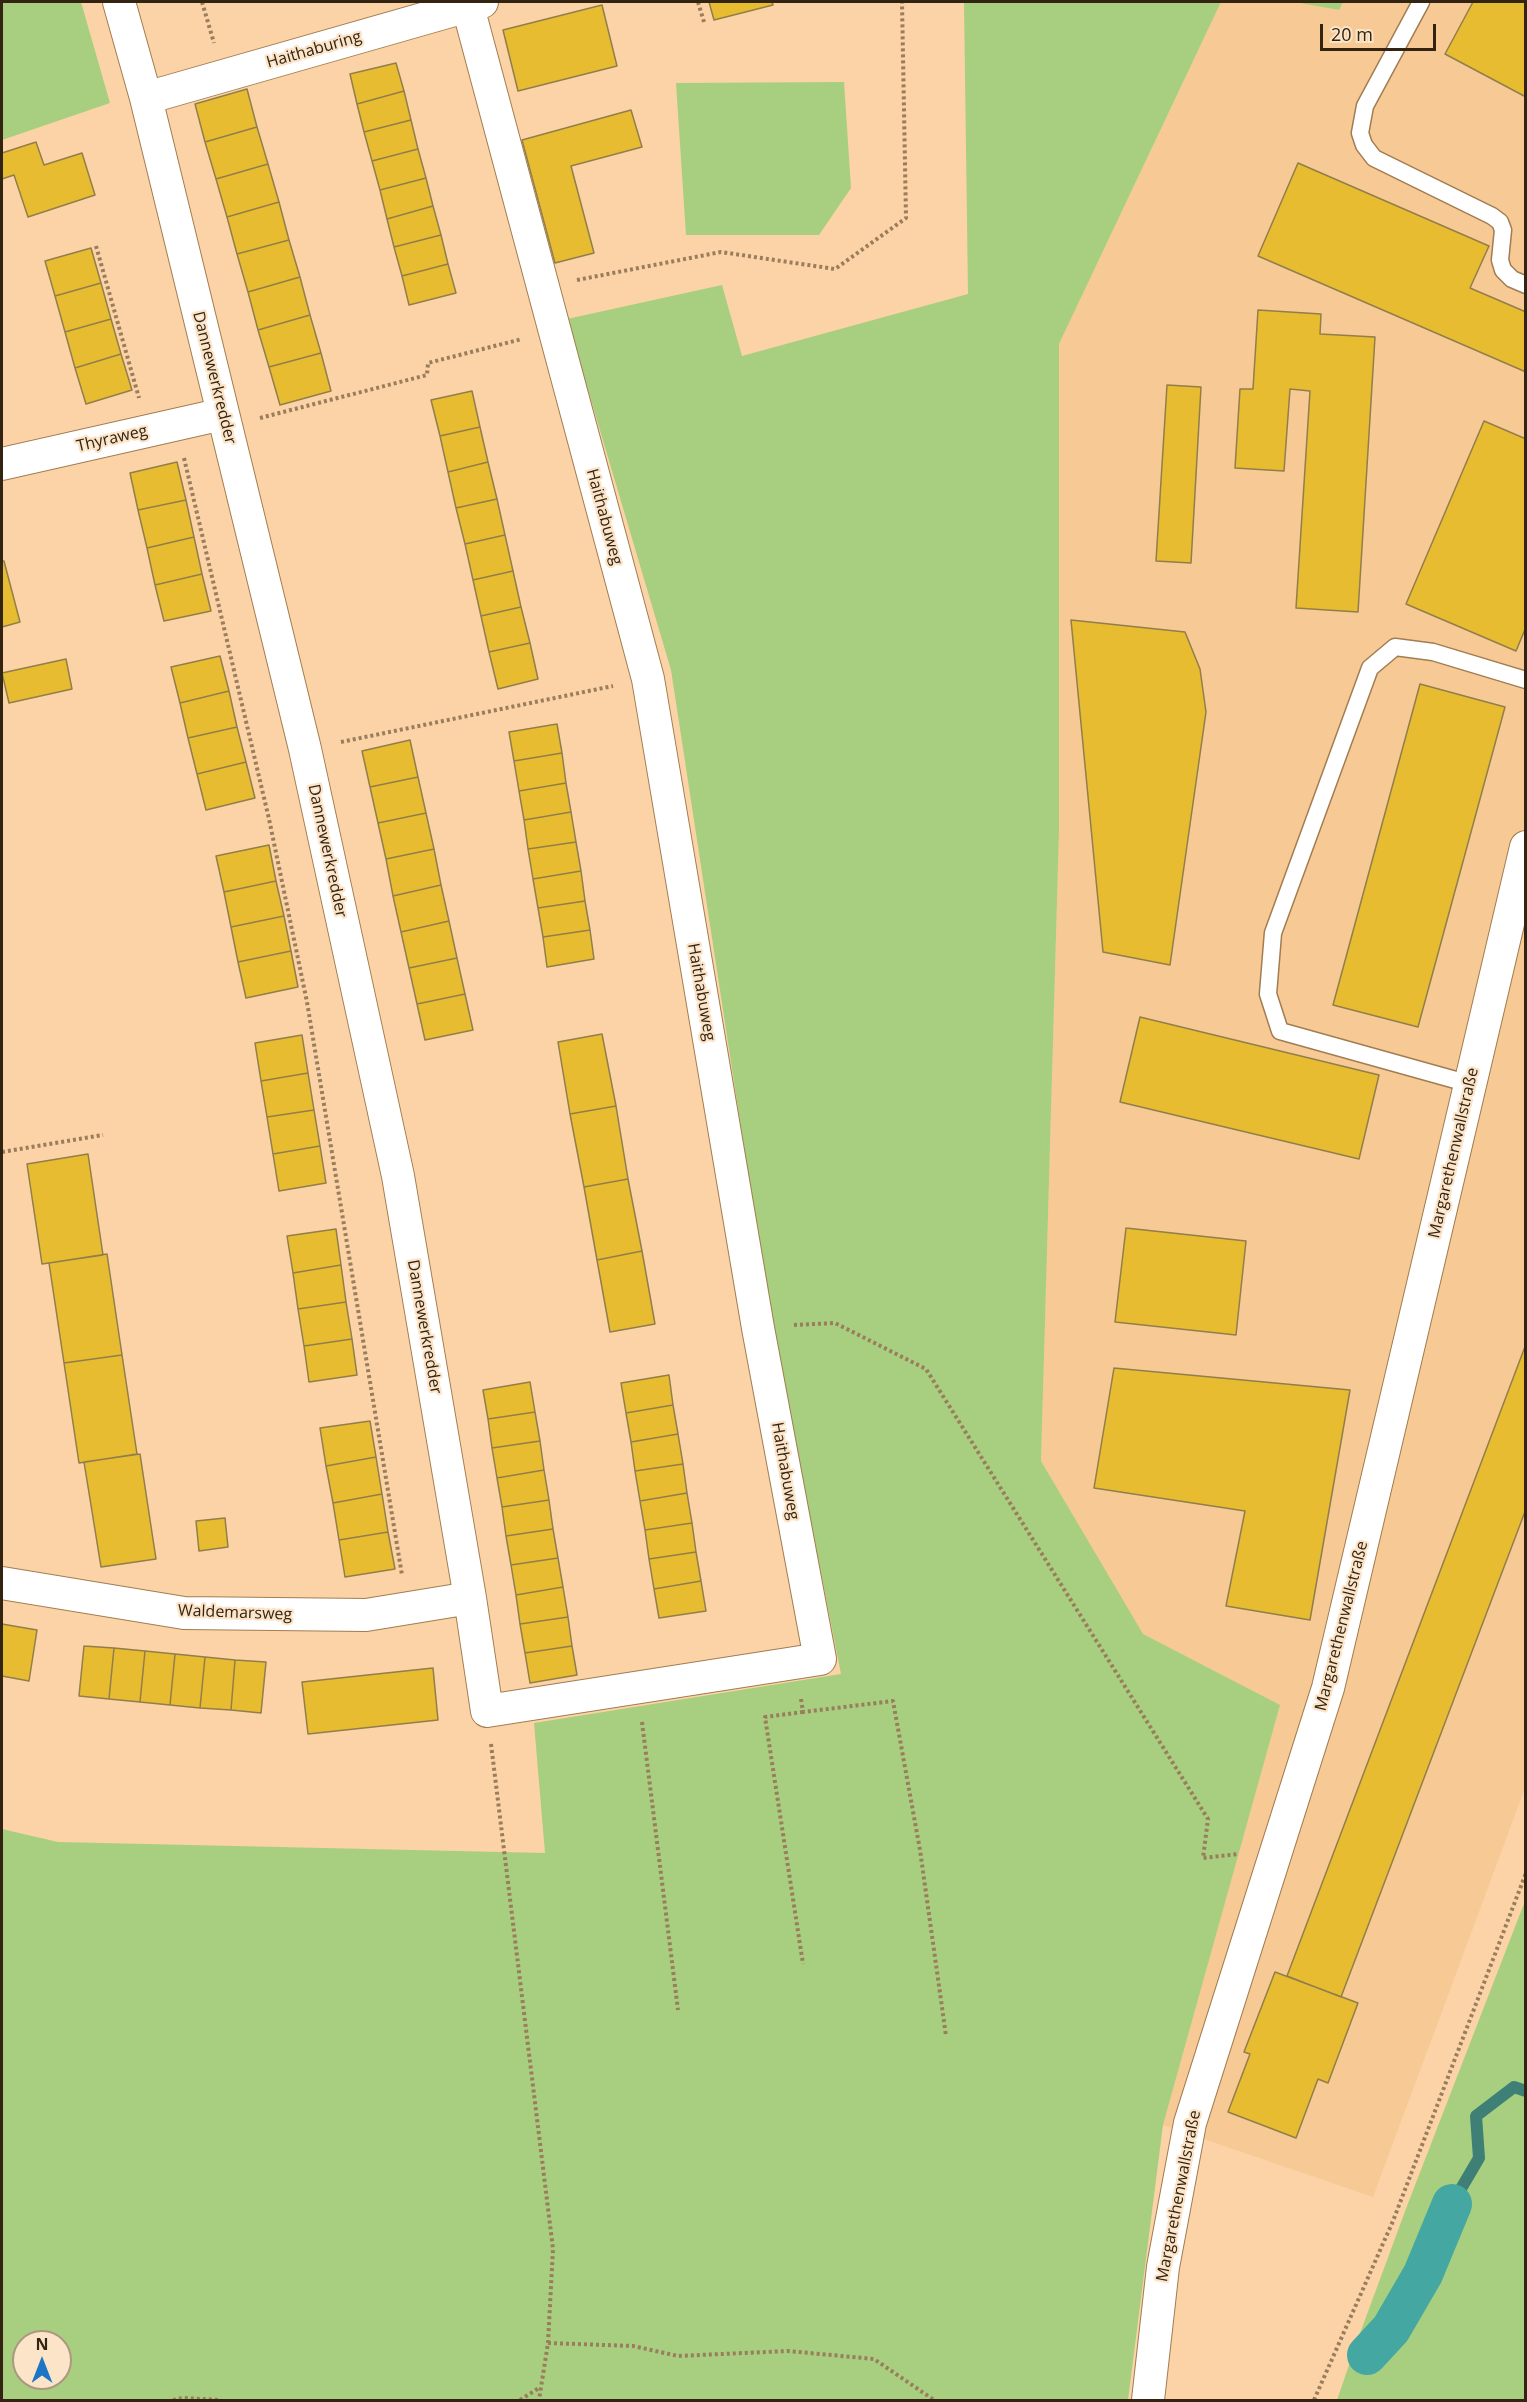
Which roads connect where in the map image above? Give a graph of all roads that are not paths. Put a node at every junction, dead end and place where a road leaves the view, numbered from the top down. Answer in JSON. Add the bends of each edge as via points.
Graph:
{"nodes":[{"id":1,"x":118,"y":2,"type":"edge"},
{"id":2,"x":1421,"y":2,"type":"edge"},
{"id":3,"x":475,"y":4,"type":"edge"},
{"id":4,"x":146,"y":98,"type":"junction"},
{"id":5,"x":1526,"y":285,"type":"edge"},
{"id":6,"x":225,"y":420,"type":"junction"},
{"id":7,"x":2,"y":464,"type":"edge"},
{"id":8,"x":1526,"y":680,"type":"edge"},
{"id":9,"x":1526,"y":847,"type":"edge"},
{"id":10,"x":1470,"y":1084,"type":"junction"},
{"id":11,"x":2,"y":1582,"type":"edge"},
{"id":12,"x":470,"y":1598,"type":"junction"},
{"id":13,"x":487,"y":1711,"type":"joint"},
{"id":14,"x":1148,"y":2400,"type":"edge"}],
"edges":[{"from":1,"to":4,"type":"street","name":"Dannewerkredder"},
{"from":2,"to":5,"type":"lane","via":[[1365,106],[1360,133],[1364,145],[1374,158],[1500,222],[1503,270]]},
{"from":3,"to":4,"type":"street","name":"Haithaburing"},
{"from":3,"to":13,"type":"street","name":"Haithabuweg","via":[[542,286],[648,679],[758,1328],[820,1659]]},
{"from":4,"to":6,"type":"street","name":"Dannewerkredder"},
{"from":6,"to":7,"type":"street","name":"Thyraweg"},
{"from":6,"to":12,"type":"street","name":"Dannewerkredder","via":[[305,749],[398,1176]]},
{"from":8,"to":10,"type":"lane","via":[[1433,652],[1395,647],[1370,668],[1274,933],[1268,994],[1280,1031]]},
{"from":9,"to":10,"type":"street","name":"Margarethenwallstraße"},
{"from":10,"to":14,"type":"street","name":"Margarethenwallstraße","via":[[1328,1688],[1190,2123],[1163,2267]]},
{"from":11,"to":12,"type":"street","name":"Waldemarsweg","via":[[184,1613],[366,1615]]},
{"from":12,"to":13,"type":"street","name":"Dannewerkredder"}]}
